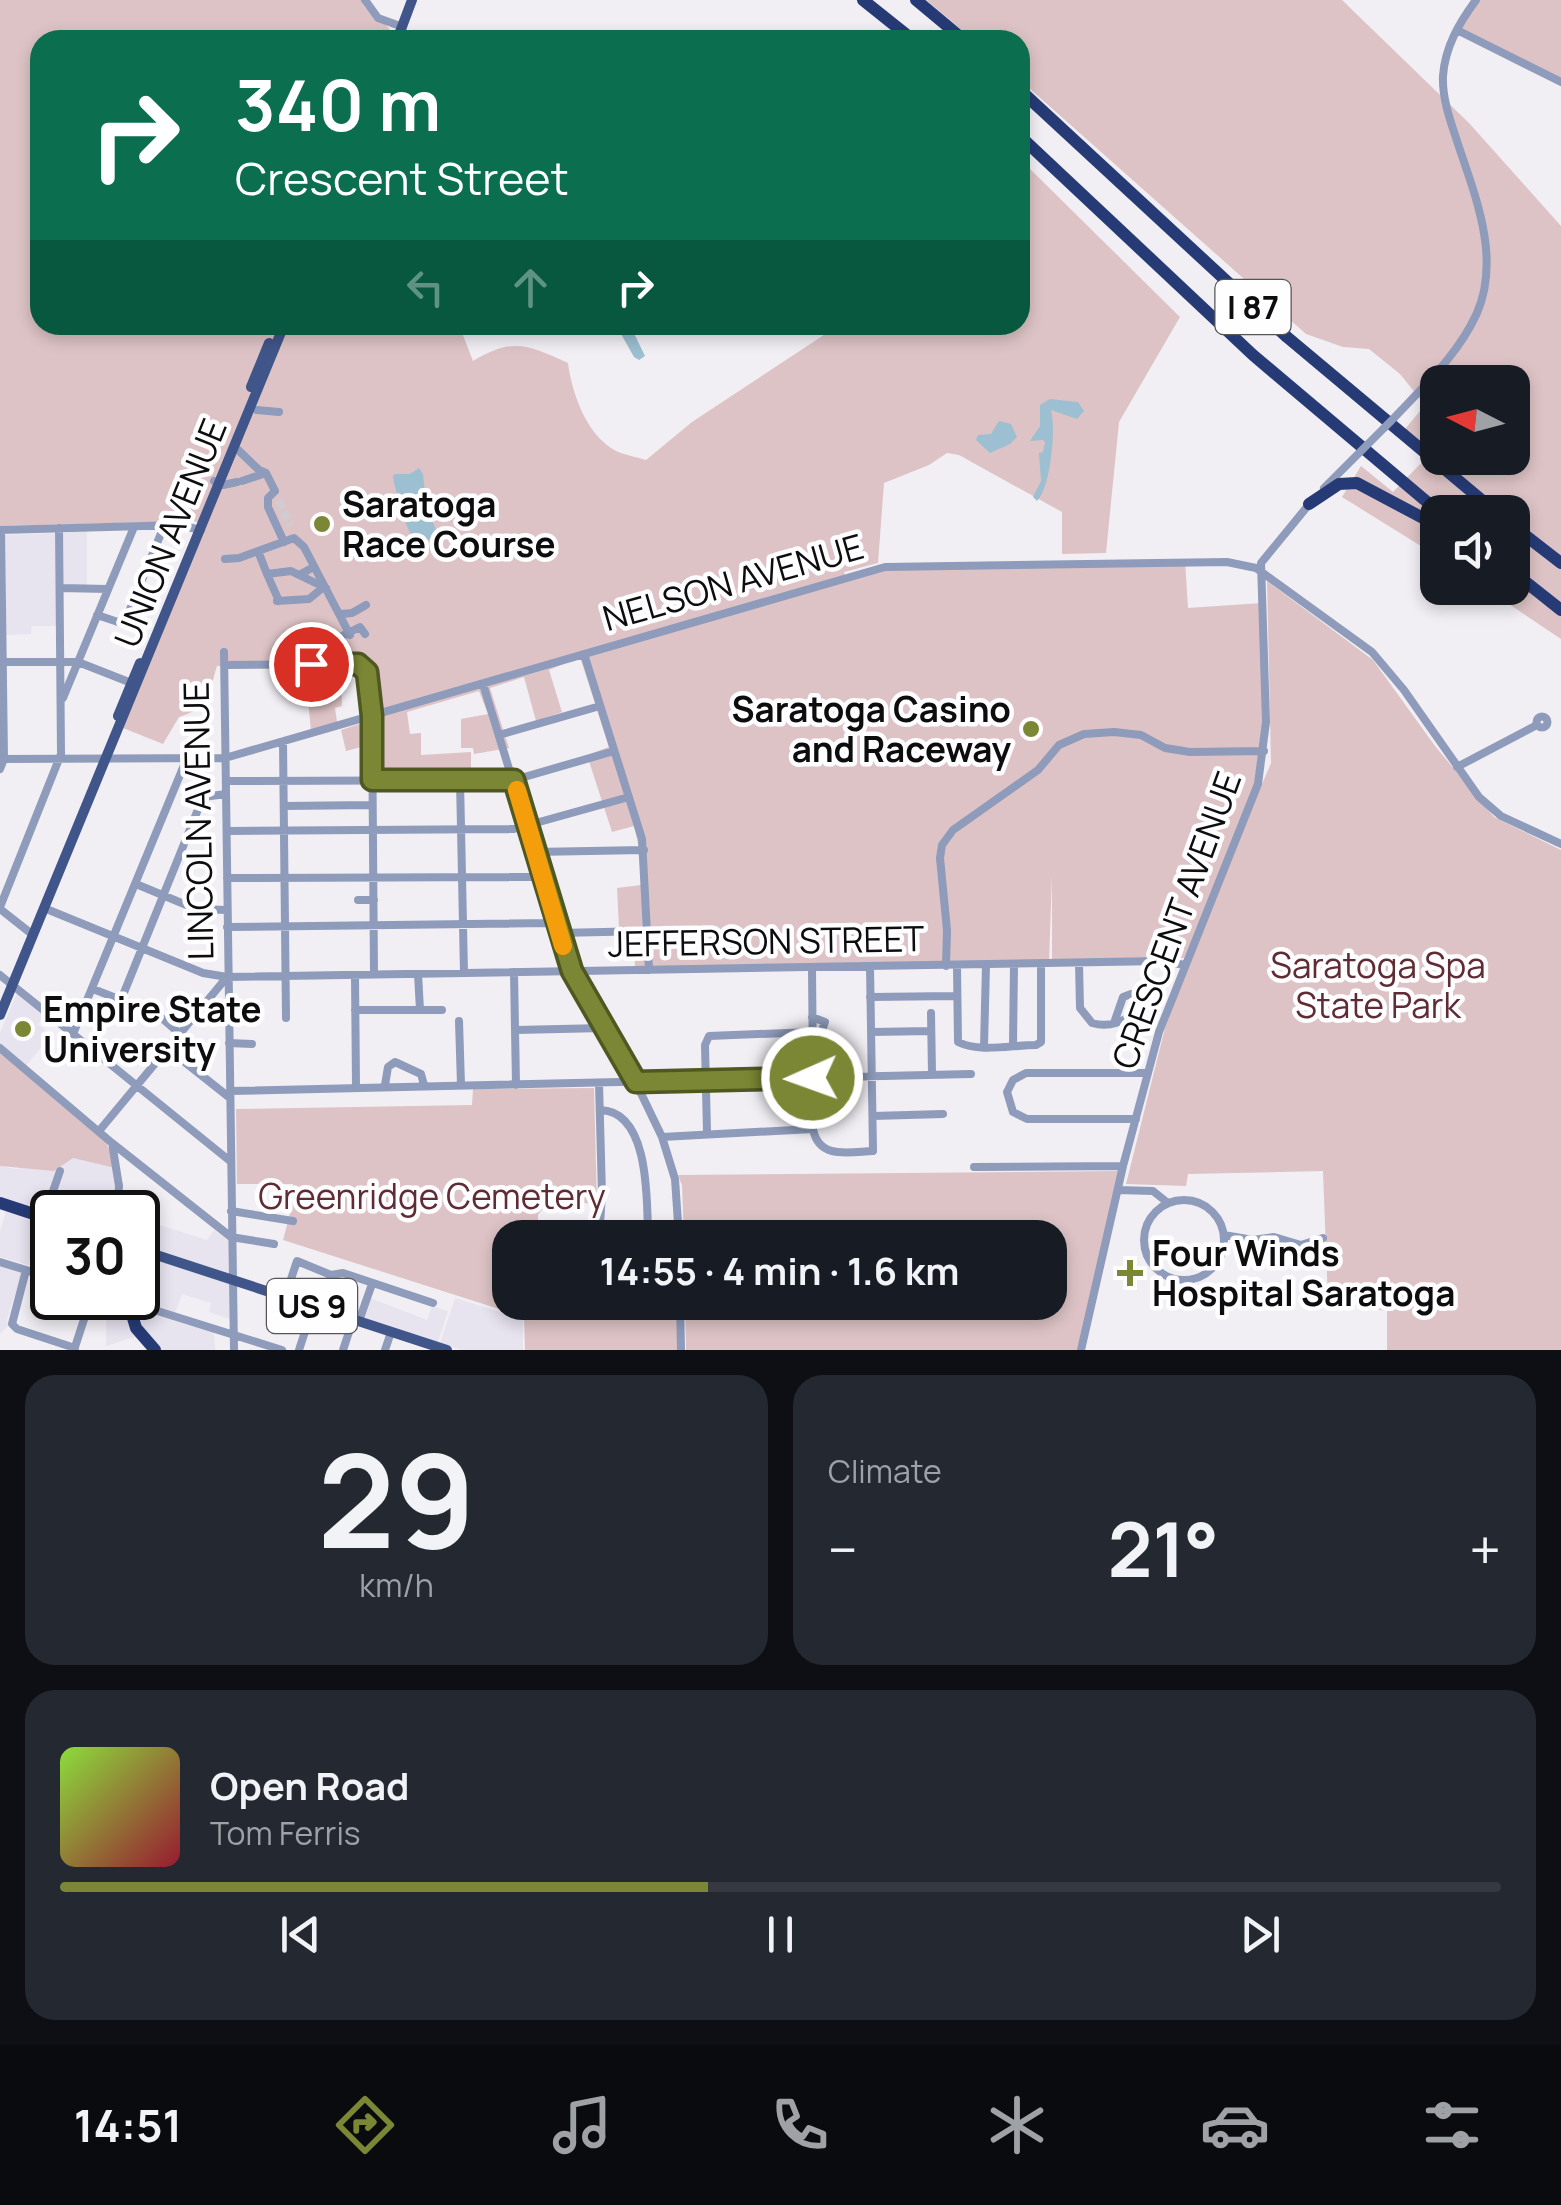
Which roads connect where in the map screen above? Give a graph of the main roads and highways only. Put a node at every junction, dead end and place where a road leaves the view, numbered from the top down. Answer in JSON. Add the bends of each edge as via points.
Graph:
{"nodes":[{"id":1,"x":408,"y":0,"type":"edge"},
{"id":2,"x":862,"y":0,"type":"edge"},
{"id":3,"x":916,"y":0,"type":"edge"},
{"id":4,"x":398,"y":30,"type":"edge"},
{"id":5,"x":900,"y":30,"type":"edge"},
{"id":6,"x":952,"y":30,"type":"edge"},
{"id":7,"x":1030,"y":99,"type":"edge"},
{"id":8,"x":1030,"y":145,"type":"edge"},
{"id":9,"x":276,"y":335,"type":"edge"},
{"id":10,"x":276,"y":335,"type":"edge"},
{"id":11,"x":216,"y":482,"type":"junction"},
{"id":12,"x":1476,"y":495,"type":"edge"},
{"id":13,"x":1420,"y":497,"type":"edge"},
{"id":14,"x":1308,"y":504,"type":"road end"},
{"id":15,"x":1420,"y":517,"type":"edge"},
{"id":16,"x":1530,"y":539,"type":"edge"},
{"id":17,"x":1561,"y":563,"type":"edge"},
{"id":18,"x":1530,"y":585,"type":"edge"},
{"id":19,"x":1561,"y":610,"type":"edge"},
{"id":20,"x":0,"y":1015,"type":"edge"},
{"id":21,"x":0,"y":1203,"type":"edge"},
{"id":22,"x":30,"y":1213,"type":"edge"},
{"id":23,"x":160,"y":1256,"type":"edge"},
{"id":24,"x":133,"y":1320,"type":"edge"},
{"id":25,"x":155,"y":1350,"type":"edge"},
{"id":26,"x":447,"y":1350,"type":"edge"}],
"edges":[{"from":1,"to":4,"type":"main road"},
{"from":2,"to":5,"type":"highway"},
{"from":3,"to":6,"type":"highway"},
{"from":7,"to":12,"type":"highway","number":"I 87","via":[[1288,337]]},
{"from":8,"to":13,"type":"highway","number":"I 87","via":[[1253,355]]},
{"from":9,"to":11,"type":"main road","name":"UNION AVENUE"},
{"from":10,"to":11,"type":"main road","name":"UNION AVENUE"},
{"from":11,"to":20,"type":"main road","name":"UNION AVENUE"},
{"from":14,"to":15,"type":"highway","via":[[1338,484],[1356,483]]},
{"from":16,"to":17,"type":"highway"},
{"from":18,"to":19,"type":"highway"},
{"from":21,"to":22,"type":"highway"},
{"from":23,"to":26,"type":"main road","number":"US 9"},
{"from":24,"to":25,"type":"highway"}]}
